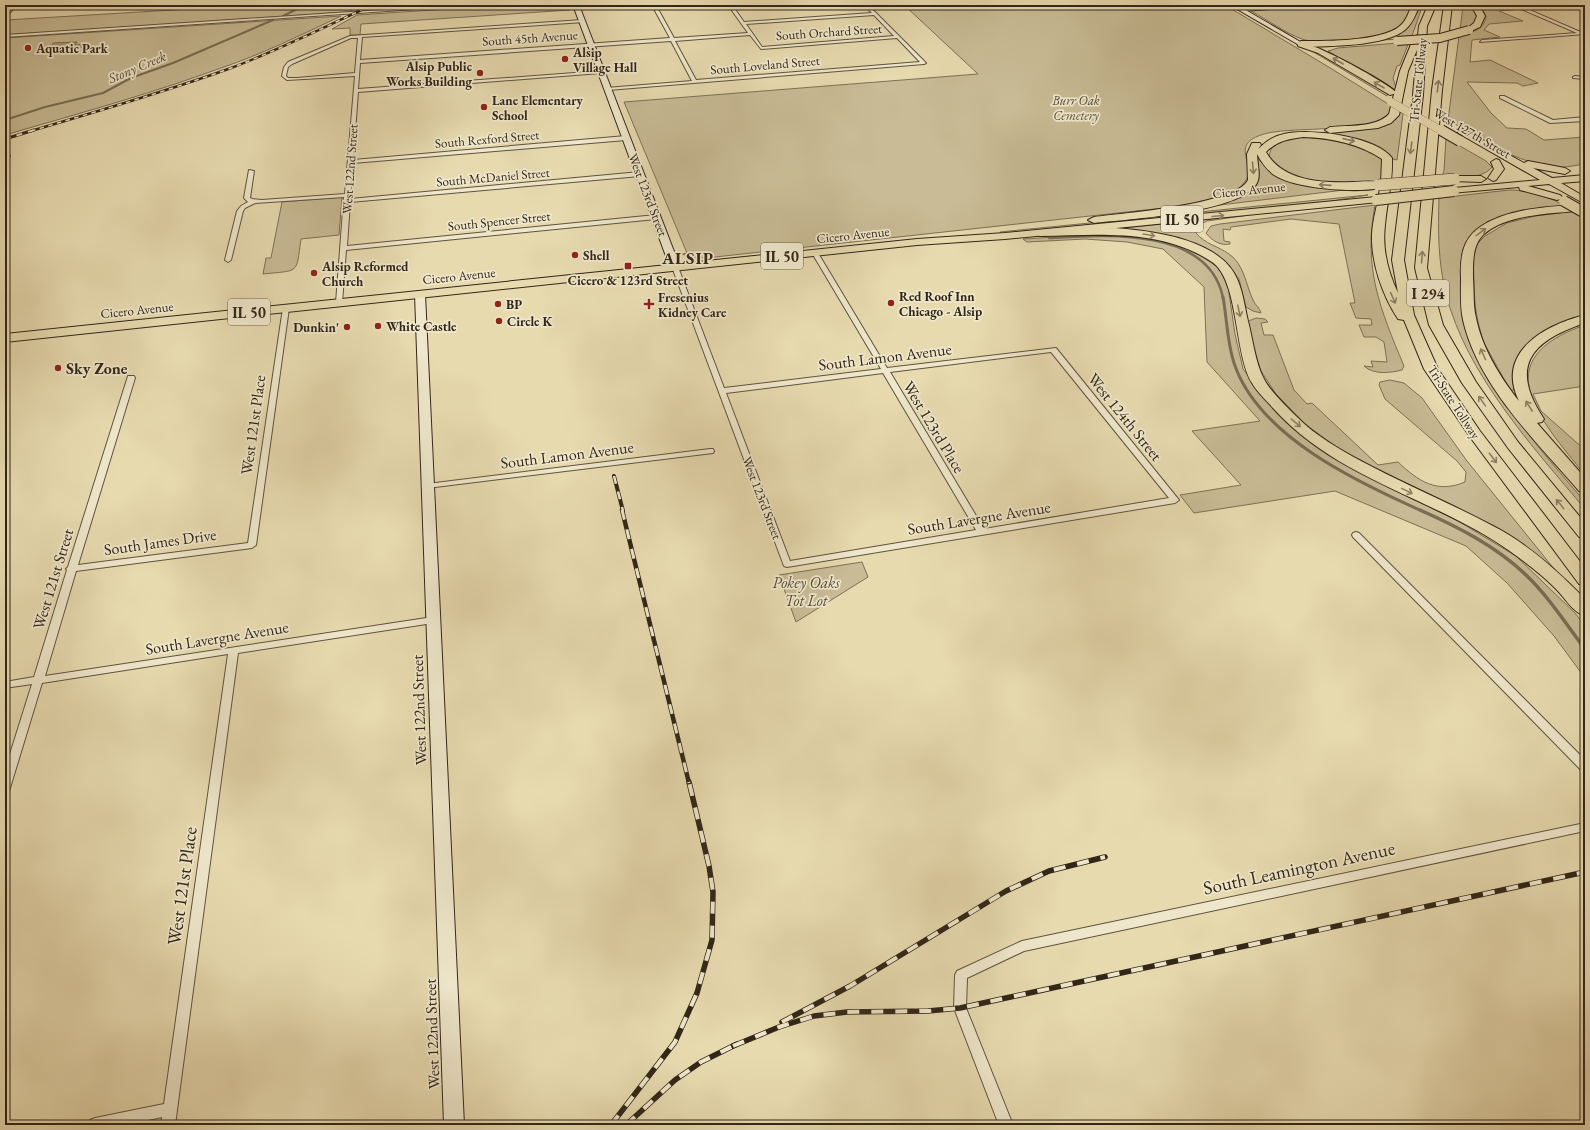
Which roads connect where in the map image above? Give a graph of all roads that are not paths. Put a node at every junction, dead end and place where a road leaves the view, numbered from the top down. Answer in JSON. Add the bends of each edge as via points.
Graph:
{"nodes":[{"id":1,"x":15,"y":5,"type":"edge"},
{"id":2,"x":474,"y":5,"type":"edge"},
{"id":3,"x":576,"y":5,"type":"edge"},
{"id":4,"x":664,"y":5,"type":"edge"},
{"id":5,"x":730,"y":5,"type":"edge"},
{"id":6,"x":866,"y":5,"type":"edge"},
{"id":7,"x":1233,"y":5,"type":"edge"},
{"id":8,"x":1320,"y":5,"type":"edge"},
{"id":9,"x":1416,"y":5,"type":"edge"},
{"id":10,"x":1432,"y":5,"type":"edge"},
{"id":11,"x":1448,"y":5,"type":"edge"},
{"id":12,"x":1475,"y":5,"type":"edge"},
{"id":13,"x":1514,"y":5,"type":"edge"},
{"id":14,"x":656,"y":6,"type":"edge"},
{"id":15,"x":1242,"y":10,"type":"junction"},
{"id":16,"x":875,"y":14,"type":"junction"},
{"id":17,"x":5,"y":17,"type":"edge"},
{"id":18,"x":582,"y":21,"type":"junction"},
{"id":19,"x":743,"y":23,"type":"junction"},
{"id":20,"x":1423,"y":26,"type":"junction"},
{"id":21,"x":751,"y":34,"type":"junction"},
{"id":22,"x":1584,"y":34,"type":"edge"},
{"id":23,"x":5,"y":36,"type":"edge"},
{"id":24,"x":360,"y":36,"type":"junction"},
{"id":25,"x":898,"y":37,"type":"junction"},
{"id":26,"x":672,"y":40,"type":"junction"},
{"id":27,"x":1482,"y":42,"type":"dead end"},
{"id":28,"x":591,"y":45,"type":"junction"},
{"id":29,"x":1305,"y":46,"type":"junction"},
{"id":30,"x":358,"y":62,"type":"junction"},
{"id":31,"x":601,"y":72,"type":"junction"},
{"id":32,"x":357,"y":74,"type":"junction"},
{"id":33,"x":1575,"y":77,"type":"dead end"},
{"id":34,"x":1585,"y":78,"type":"edge"},
{"id":35,"x":695,"y":82,"type":"junction"},
{"id":36,"x":608,"y":89,"type":"junction"},
{"id":37,"x":356,"y":91,"type":"junction"},
{"id":38,"x":1502,"y":97,"type":"dead end"},
{"id":39,"x":1441,"y":119,"type":"dead end"},
{"id":40,"x":1585,"y":119,"type":"edge"},
{"id":41,"x":1458,"y":129,"type":"dead end"},
{"id":42,"x":626,"y":138,"type":"junction"},
{"id":43,"x":5,"y":154,"type":"edge"},
{"id":44,"x":5,"y":160,"type":"edge"},
{"id":45,"x":1514,"y":161,"type":"junction"},
{"id":46,"x":350,"y":162,"type":"junction"},
{"id":47,"x":1496,"y":162,"type":"junction"},
{"id":48,"x":1585,"y":168,"type":"edge"},
{"id":49,"x":1565,"y":170,"type":"junction"},
{"id":50,"x":251,"y":171,"type":"dead end"},
{"id":51,"x":1536,"y":173,"type":"junction"},
{"id":52,"x":640,"y":174,"type":"junction"},
{"id":53,"x":1519,"y":175,"type":"junction"},
{"id":54,"x":1493,"y":178,"type":"junction"},
{"id":55,"x":1583,"y":178,"type":"edge"},
{"id":56,"x":1481,"y":179,"type":"joint"},
{"id":57,"x":1550,"y":181,"type":"junction"},
{"id":58,"x":1533,"y":183,"type":"junction"},
{"id":59,"x":1455,"y":184,"type":"junction"},
{"id":60,"x":1504,"y":186,"type":"junction"},
{"id":61,"x":1377,"y":192,"type":"junction"},
{"id":62,"x":348,"y":198,"type":"junction"},
{"id":63,"x":1560,"y":199,"type":"junction"},
{"id":64,"x":1581,"y":201,"type":"edge"},
{"id":65,"x":253,"y":202,"type":"junction"},
{"id":66,"x":1585,"y":213,"type":"edge"},
{"id":67,"x":656,"y":217,"type":"junction"},
{"id":68,"x":1094,"y":220,"type":"junction"},
{"id":69,"x":1040,"y":233,"type":"junction"},
{"id":70,"x":917,"y":242,"type":"junction"},
{"id":71,"x":344,"y":248,"type":"junction"},
{"id":72,"x":815,"y":253,"type":"junction"},
{"id":73,"x":228,"y":260,"type":"dead end"},
{"id":74,"x":675,"y":267,"type":"junction"},
{"id":75,"x":420,"y":294,"type":"junction"},
{"id":76,"x":340,"y":303,"type":"junction"},
{"id":77,"x":286,"y":308,"type":"junction"},
{"id":78,"x":1585,"y":319,"type":"edge"},
{"id":79,"x":5,"y":338,"type":"edge"},
{"id":80,"x":1053,"y":350,"type":"joint"},
{"id":81,"x":1431,"y":369,"type":"junction"},
{"id":82,"x":884,"y":371,"type":"junction"},
{"id":83,"x":130,"y":378,"type":"dead end"},
{"id":84,"x":721,"y":391,"type":"junction"},
{"id":85,"x":710,"y":451,"type":"dead end"},
{"id":86,"x":1565,"y":463,"type":"junction"},
{"id":87,"x":428,"y":486,"type":"junction"},
{"id":88,"x":1585,"y":488,"type":"edge"},
{"id":89,"x":1176,"y":500,"type":"joint"},
{"id":90,"x":982,"y":533,"type":"junction"},
{"id":91,"x":1356,"y":534,"type":"dead end"},
{"id":92,"x":1585,"y":534,"type":"edge"},
{"id":93,"x":252,"y":545,"type":"joint"},
{"id":94,"x":787,"y":564,"type":"joint"},
{"id":95,"x":71,"y":569,"type":"junction"},
{"id":96,"x":1585,"y":580,"type":"edge"},
{"id":97,"x":1585,"y":610,"type":"edge"},
{"id":98,"x":433,"y":620,"type":"junction"},
{"id":99,"x":232,"y":651,"type":"junction"},
{"id":100,"x":38,"y":680,"type":"junction"},
{"id":101,"x":5,"y":685,"type":"edge"},
{"id":102,"x":1585,"y":767,"type":"edge"},
{"id":103,"x":5,"y":788,"type":"edge"},
{"id":104,"x":1585,"y":827,"type":"edge"},
{"id":105,"x":170,"y":1109,"type":"junction"},
{"id":106,"x":95,"y":1125,"type":"edge"},
{"id":107,"x":168,"y":1125,"type":"edge"},
{"id":108,"x":454,"y":1125,"type":"edge"},
{"id":109,"x":1006,"y":1125,"type":"edge"}],
"edges":[{"from":1,"to":17,"type":"street"},
{"from":2,"to":23,"type":"street"},
{"from":3,"to":18,"type":"street","name":"West 123rd Street"},
{"from":4,"to":14,"type":"street"},
{"from":5,"to":19,"type":"street"},
{"from":6,"to":16,"type":"street"},
{"from":7,"to":15,"type":"street","name":"West 127th Street"},
{"from":8,"to":15,"type":"street"},
{"from":9,"to":29,"type":"highway","via":[[1404,27],[1394,33],[1381,37]]},
{"from":10,"to":20,"type":"highway","name":"Tri-State Tollway","number":"I 294"},
{"from":92,"to":11,"type":"highway","name":"Tri-State Tollway","number":"I 294","one_way":true,"via":[[1513,445],[1469,383],[1436,325],[1421,268],[1437,90]]},
{"from":12,"to":29,"type":"highway","bridge":true,"via":[[1481,16],[1476,26],[1440,38]]},
{"from":13,"to":22,"type":"street"},
{"from":14,"to":26,"type":"street"},
{"from":15,"to":29,"type":"street","name":"West 127th Street"},
{"from":16,"to":19,"type":"street"},
{"from":16,"to":25,"type":"street"},
{"from":18,"to":24,"type":"street"},
{"from":18,"to":28,"type":"street","name":"West 123rd Street"},
{"from":19,"to":21,"type":"street"},
{"from":20,"to":68,"type":"highway","one_way":true,"via":[[1404,71],[1394,115],[1388,121],[1366,128],[1289,133],[1264,139],[1254,147],[1254,178],[1250,186],[1230,199]]},
{"from":20,"to":81,"type":"highway","name":"Tri-State Tollway","number":"I 294","one_way":true,"via":[[1418,95],[1398,260],[1408,315]]},
{"from":21,"to":25,"type":"street","name":"South Orchard Street","via":[[761,48]]},
{"from":21,"to":26,"type":"street","name":"South 45th Avenue"},
{"from":22,"to":27,"type":"street"},
{"from":24,"to":30,"type":"street","name":"West 122nd Street"},
{"from":24,"to":32,"type":"street","via":[[346,38],[290,63],[284,76],[287,79],[297,79]]},
{"from":25,"to":35,"type":"street","name":"South Loveland Street","via":[[924,63]]},
{"from":26,"to":28,"type":"street","name":"South 45th Avenue"},
{"from":26,"to":35,"type":"street"},
{"from":28,"to":30,"type":"street","name":"South 45th Avenue"},
{"from":28,"to":31,"type":"street","name":"West 123rd Street"},
{"from":39,"to":29,"type":"main road","name":"West 127th Street","one_way":true,"via":[[1321,51]]},
{"from":29,"to":47,"type":"main road","name":"West 127th Street","bridge":true,"via":[[1310,52],[1391,102]]},
{"from":30,"to":32,"type":"street","name":"West 122nd Street"},
{"from":31,"to":36,"type":"street","name":"West 123rd Street"},
{"from":31,"to":37,"type":"street"},
{"from":32,"to":37,"type":"street","name":"West 122nd Street"},
{"from":33,"to":34,"type":"street"},
{"from":35,"to":36,"type":"street","name":"South Loveland Street"},
{"from":36,"to":42,"type":"street","name":"West 123rd Street"},
{"from":37,"to":46,"type":"street","name":"West 122nd Street"},
{"from":38,"to":40,"type":"street","via":[[1552,122]]},
{"from":41,"to":45,"type":"main road","name":"West 127th Street"},
{"from":42,"to":46,"type":"street","name":"South Rexford Street"},
{"from":42,"to":52,"type":"street","name":"West 123rd Street"},
{"from":43,"to":44,"type":"street"},
{"from":45,"to":49,"type":"main road"},
{"from":45,"to":51,"type":"main road","name":"West 127th Street"},
{"from":46,"to":62,"type":"street","name":"West 122nd Street"},
{"from":47,"to":53,"type":"main road","name":"West 127th Street"},
{"from":47,"to":54,"type":"main road","via":[[1499,169]]},
{"from":48,"to":49,"type":"main road"},
{"from":49,"to":51,"type":"main road"},
{"from":50,"to":65,"type":"street","via":[[247,193],[248,200]]},
{"from":51,"to":53,"type":"main road"},
{"from":51,"to":57,"type":"main road","name":"West 127th Street"},
{"from":52,"to":62,"type":"street","name":"South McDaniel Street"},
{"from":52,"to":67,"type":"street","name":"West 123rd Street"},
{"from":53,"to":54,"type":"main road"},
{"from":53,"to":58,"type":"main road","name":"West 127th Street"},
{"from":54,"to":56,"type":"main road"},
{"from":55,"to":57,"type":"main road","name":"Cicero Avenue","number":"IL 50"},
{"from":55,"to":64,"type":"main road","via":[[1574,186]]},
{"from":56,"to":59,"type":"highway"},
{"from":57,"to":58,"type":"main road","name":"Cicero Avenue","number":"IL 50"},
{"from":57,"to":64,"type":"main road","name":"West 127th Street"},
{"from":58,"to":60,"type":"main road","name":"Cicero Avenue","number":"IL 50"},
{"from":58,"to":63,"type":"main road","name":"West 127th Street"},
{"from":59,"to":60,"type":"main road","name":"Cicero Avenue","number":"IL 50"},
{"from":59,"to":61,"type":"highway","bridge":true},
{"from":59,"to":61,"type":"main road","name":"Cicero Avenue","number":"IL 50","bridge":true},
{"from":60,"to":63,"type":"main road","via":[[1531,190]]},
{"from":61,"to":68,"type":"main road","name":"Cicero Avenue","number":"IL 50"},
{"from":69,"to":61,"type":"main road","name":"Cicero Avenue","number":"IL 50","one_way":true},
{"from":61,"to":81,"type":"highway","one_way":true,"via":[[1298,180],[1275,171],[1267,165],[1260,152],[1265,145],[1284,137],[1314,135],[1357,142],[1379,151],[1388,158],[1389,176],[1378,234],[1381,267],[1393,298]]},
{"from":62,"to":65,"type":"street","name":"South McDaniel Street"},
{"from":62,"to":71,"type":"street","name":"West 122nd Street"},
{"from":63,"to":66,"type":"main road","name":"West 127th Street","bridge":true},
{"from":86,"to":64,"type":"highway","one_way":true,"via":[[1526,422],[1483,357],[1471,324],[1467,255],[1474,236],[1485,228],[1509,219]]},
{"from":65,"to":73,"type":"street","via":[[240,211]]},
{"from":67,"to":71,"type":"street","name":"South Spencer Street"},
{"from":67,"to":74,"type":"street","name":"West 123rd Street"},
{"from":68,"to":70,"type":"main road","name":"Cicero Avenue","number":"IL 50"},
{"from":69,"to":70,"type":"main road","name":"Cicero Avenue","number":"IL 50"},
{"from":69,"to":97,"type":"highway","one_way":true,"via":[[1136,233],[1183,242],[1216,260],[1232,280],[1258,382],[1294,422],[1327,448],[1385,480],[1488,530],[1524,553],[1560,583]]},
{"from":70,"to":72,"type":"main road","name":"Cicero Avenue","number":"IL 50"},
{"from":71,"to":76,"type":"street","name":"West 122nd Street"},
{"from":72,"to":74,"type":"main road","name":"Cicero Avenue","number":"IL 50"},
{"from":72,"to":82,"type":"street","name":"West 123rd Place"},
{"from":74,"to":75,"type":"main road","name":"Cicero Avenue","number":"IL 50"},
{"from":74,"to":84,"type":"street","name":"West 123rd Street"},
{"from":75,"to":76,"type":"main road","name":"Cicero Avenue","number":"IL 50"},
{"from":75,"to":87,"type":"street","name":"West 122nd Street"},
{"from":76,"to":77,"type":"main road","name":"Cicero Avenue","number":"IL 50"},
{"from":77,"to":79,"type":"main road","name":"Cicero Avenue","number":"IL 50"},
{"from":77,"to":93,"type":"street","name":"West 121st Place"},
{"from":86,"to":78,"type":"highway","one_way":true,"via":[[1525,401],[1519,380],[1520,369],[1532,345],[1550,332]]},
{"from":80,"to":82,"type":"street","name":"South Lamon Avenue"},
{"from":80,"to":89,"type":"street","name":"West 124th Street"},
{"from":81,"to":96,"type":"highway","name":"Tri-State Tollway","number":"I 294","one_way":true,"via":[[1475,434]]},
{"from":82,"to":84,"type":"street","name":"South Lamon Avenue"},
{"from":82,"to":90,"type":"street","name":"West 123rd Place"},
{"from":83,"to":95,"type":"street","name":"West 121st Street"},
{"from":84,"to":94,"type":"street","name":"West 123rd Street"},
{"from":85,"to":87,"type":"street","name":"South Lamon Avenue"},
{"from":86,"to":88,"type":"highway"},
{"from":87,"to":98,"type":"street","name":"West 122nd Street"},
{"from":89,"to":90,"type":"street","name":"South Lavergne Avenue"},
{"from":90,"to":94,"type":"street","name":"South Lavergne Avenue"},
{"from":91,"to":102,"type":"street"},
{"from":93,"to":95,"type":"street","name":"South James Drive"},
{"from":95,"to":100,"type":"street","name":"West 121st Street"},
{"from":98,"to":99,"type":"street","name":"South Lavergne Avenue"},
{"from":98,"to":108,"type":"street","name":"West 122nd Street"},
{"from":99,"to":100,"type":"street","name":"South Lavergne Avenue"},
{"from":99,"to":105,"type":"street","name":"West 121st Place"},
{"from":100,"to":101,"type":"street","name":"South Lavergne Avenue"},
{"from":100,"to":103,"type":"street","name":"West 121st Street"},
{"from":104,"to":109,"type":"street","name":"South Leamington Avenue","via":[[1022,946],[961,976],[960,1008]]},
{"from":105,"to":106,"type":"street"},
{"from":105,"to":107,"type":"street","name":"West 121st Place"}]}
